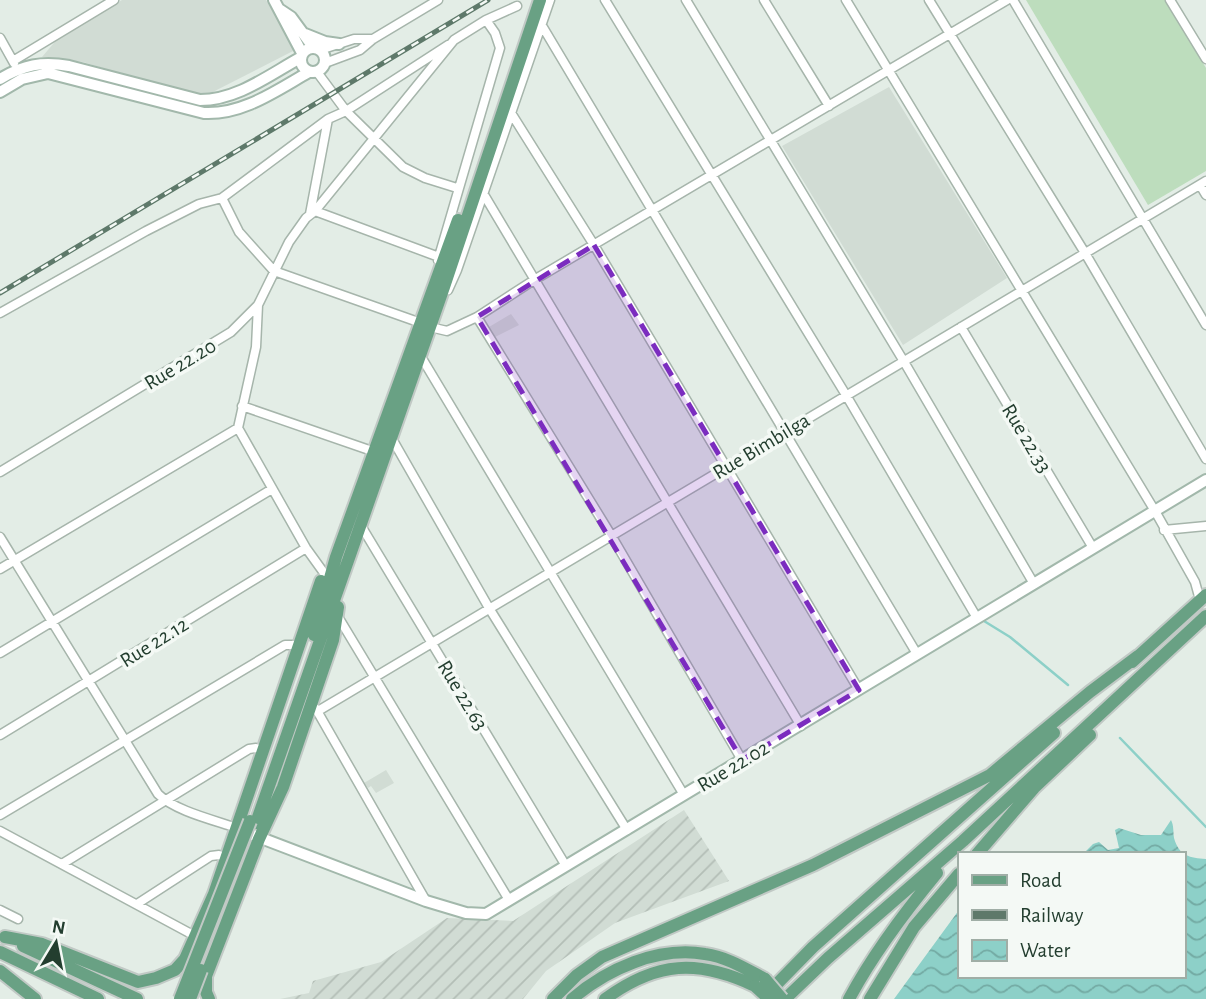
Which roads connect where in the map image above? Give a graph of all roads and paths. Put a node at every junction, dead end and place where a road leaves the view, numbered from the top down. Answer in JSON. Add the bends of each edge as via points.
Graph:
{"nodes":[{"id":1,"x":114,"y":0,"type":"edge"},
{"id":2,"x":438,"y":0,"type":"edge"},
{"id":3,"x":533,"y":0,"type":"edge"},
{"id":4,"x":540,"y":0,"type":"edge"},
{"id":5,"x":550,"y":0,"type":"edge"},
{"id":6,"x":605,"y":0,"type":"edge"},
{"id":7,"x":686,"y":0,"type":"edge"},
{"id":8,"x":764,"y":0,"type":"edge"},
{"id":9,"x":846,"y":0,"type":"edge"},
{"id":10,"x":929,"y":0,"type":"edge"},
{"id":11,"x":1007,"y":0,"type":"edge"},
{"id":12,"x":1013,"y":0,"type":"edge"},
{"id":13,"x":1170,"y":0,"type":"edge"},
{"id":14,"x":277,"y":4,"type":"edge"},
{"id":15,"x":517,"y":6,"type":"dead end"},
{"id":16,"x":486,"y":20,"type":"junction"},
{"id":17,"x":541,"y":24,"type":"junction"},
{"id":18,"x":303,"y":33,"type":"junction"},
{"id":19,"x":950,"y":34,"type":"junction"},
{"id":20,"x":0,"y":38,"type":"edge"},
{"id":21,"x":373,"y":39,"type":"junction"},
{"id":22,"x":454,"y":40,"type":"junction"},
{"id":23,"x":339,"y":44,"type":"junction"},
{"id":24,"x":317,"y":48,"type":"junction"},
{"id":25,"x":301,"y":56,"type":"junction"},
{"id":26,"x":1206,"y":60,"type":"edge"},
{"id":27,"x":317,"y":69,"type":"junction"},
{"id":28,"x":17,"y":70,"type":"junction"},
{"id":29,"x":888,"y":71,"type":"junction"},
{"id":30,"x":0,"y":79,"type":"edge"},
{"id":31,"x":0,"y":92,"type":"edge"},
{"id":32,"x":829,"y":106,"type":"junction"},
{"id":33,"x":346,"y":111,"type":"junction"},
{"id":34,"x":511,"y":113,"type":"junction"},
{"id":35,"x":328,"y":119,"type":"junction"},
{"id":36,"x":372,"y":139,"type":"junction"},
{"id":37,"x":770,"y":141,"type":"junction"},
{"id":38,"x":712,"y":174,"type":"junction"},
{"id":39,"x":1203,"y":183,"type":"edge"},
{"id":40,"x":457,"y":188,"type":"junction"},
{"id":41,"x":484,"y":193,"type":"junction"},
{"id":42,"x":1206,"y":194,"type":"edge"},
{"id":43,"x":222,"y":198,"type":"junction"},
{"id":44,"x":652,"y":211,"type":"junction"},
{"id":45,"x":313,"y":212,"type":"junction"},
{"id":46,"x":1142,"y":219,"type":"junction"},
{"id":47,"x":594,"y":245,"type":"junction"},
{"id":48,"x":1085,"y":253,"type":"junction"},
{"id":49,"x":439,"y":257,"type":"junction"},
{"id":50,"x":274,"y":271,"type":"junction"},
{"id":51,"x":534,"y":280,"type":"junction"},
{"id":52,"x":1023,"y":289,"type":"junction"},
{"id":53,"x":258,"y":305,"type":"junction"},
{"id":54,"x":0,"y":313,"type":"edge"},
{"id":55,"x":477,"y":317,"type":"junction"},
{"id":56,"x":1206,"y":325,"type":"edge"},
{"id":57,"x":425,"y":326,"type":"junction"},
{"id":58,"x":961,"y":327,"type":"junction"},
{"id":59,"x":420,"y":355,"type":"junction"},
{"id":60,"x":903,"y":360,"type":"junction"},
{"id":61,"x":846,"y":396,"type":"junction"},
{"id":62,"x":242,"y":406,"type":"junction"},
{"id":63,"x":238,"y":428,"type":"junction"},
{"id":64,"x":783,"y":433,"type":"junction"},
{"id":65,"x":391,"y":437,"type":"junction"},
{"id":66,"x":375,"y":452,"type":"junction"},
{"id":67,"x":1206,"y":459,"type":"edge"},
{"id":68,"x":728,"y":466,"type":"junction"},
{"id":69,"x":0,"y":472,"type":"edge"},
{"id":70,"x":1206,"y":480,"type":"edge"},
{"id":71,"x":272,"y":489,"type":"junction"},
{"id":72,"x":668,"y":501,"type":"junction"},
{"id":73,"x":1155,"y":511,"type":"junction"},
{"id":74,"x":360,"y":524,"type":"junction"},
{"id":75,"x":1206,"y":526,"type":"edge"},
{"id":76,"x":1164,"y":530,"type":"junction"},
{"id":77,"x":611,"y":535,"type":"junction"},
{"id":78,"x":0,"y":537,"type":"edge"},
{"id":79,"x":306,"y":548,"type":"junction"},
{"id":80,"x":1093,"y":548,"type":"junction"},
{"id":81,"x":342,"y":559,"type":"junction"},
{"id":82,"x":15,"y":560,"type":"junction"},
{"id":83,"x":0,"y":569,"type":"edge"},
{"id":84,"x":551,"y":572,"type":"junction"},
{"id":85,"x":324,"y":573,"type":"junction"},
{"id":86,"x":1034,"y":584,"type":"junction"},
{"id":87,"x":1203,"y":597,"type":"edge"},
{"id":88,"x":489,"y":608,"type":"junction"},
{"id":89,"x":336,"y":614,"type":"junction"},
{"id":90,"x":1206,"y":617,"type":"edge"},
{"id":91,"x":977,"y":618,"type":"junction"},
{"id":92,"x":52,"y":621,"type":"junction"},
{"id":93,"x":317,"y":636,"type":"junction"},
{"id":94,"x":431,"y":643,"type":"junction"},
{"id":95,"x":298,"y":645,"type":"junction"},
{"id":96,"x":0,"y":653,"type":"edge"},
{"id":97,"x":917,"y":654,"type":"junction"},
{"id":98,"x":1139,"y":656,"type":"junction"},
{"id":99,"x":1146,"y":672,"type":"junction"},
{"id":100,"x":374,"y":677,"type":"junction"},
{"id":101,"x":90,"y":682,"type":"junction"},
{"id":102,"x":859,"y":690,"type":"junction"},
{"id":103,"x":315,"y":707,"type":"junction"},
{"id":104,"x":801,"y":726,"type":"junction"},
{"id":105,"x":0,"y":735,"type":"edge"},
{"id":106,"x":125,"y":742,"type":"junction"},
{"id":107,"x":263,"y":750,"type":"junction"},
{"id":108,"x":742,"y":760,"type":"junction"},
{"id":109,"x":684,"y":796,"type":"junction"},
{"id":110,"x":164,"y":800,"type":"junction"},
{"id":111,"x":0,"y":815,"type":"edge"},
{"id":112,"x":237,"y":828,"type":"junction"},
{"id":113,"x":626,"y":830,"type":"junction"},
{"id":114,"x":0,"y":831,"type":"edge"},
{"id":115,"x":259,"y":839,"type":"junction"},
{"id":116,"x":963,"y":841,"type":"junction"},
{"id":117,"x":979,"y":852,"type":"edge"},
{"id":118,"x":226,"y":857,"type":"junction"},
{"id":119,"x":62,"y":864,"type":"junction"},
{"id":120,"x":566,"y":866,"type":"junction"},
{"id":121,"x":958,"y":875,"type":"edge"},
{"id":122,"x":509,"y":900,"type":"junction"},
{"id":123,"x":426,"y":901,"type":"junction"},
{"id":124,"x":137,"y":904,"type":"junction"},
{"id":125,"x":0,"y":910,"type":"edge"},
{"id":126,"x":18,"y":919,"type":"dead end"},
{"id":127,"x":2,"y":936,"type":"edge"},
{"id":128,"x":195,"y":936,"type":"junction"},
{"id":129,"x":0,"y":952,"type":"edge"},
{"id":130,"x":0,"y":971,"type":"edge"},
{"id":131,"x":760,"y":982,"type":"junction"},
{"id":132,"x":35,"y":999,"type":"edge"},
{"id":133,"x":98,"y":999,"type":"edge"},
{"id":134,"x":137,"y":999,"type":"edge"},
{"id":135,"x":180,"y":999,"type":"edge"},
{"id":136,"x":190,"y":999,"type":"edge"},
{"id":137,"x":209,"y":999,"type":"edge"},
{"id":138,"x":554,"y":999,"type":"edge"},
{"id":139,"x":572,"y":999,"type":"edge"},
{"id":140,"x":605,"y":999,"type":"edge"},
{"id":141,"x":762,"y":999,"type":"edge"},
{"id":142,"x":769,"y":999,"type":"edge"},
{"id":143,"x":784,"y":999,"type":"edge"},
{"id":144,"x":849,"y":999,"type":"edge"},
{"id":145,"x":870,"y":999,"type":"edge"}],
"edges":[{"from":1,"to":28,"type":"street"},
{"from":2,"to":21,"type":"street"},
{"from":3,"to":57,"type":"main road"},
{"from":4,"to":57,"type":"main road"},
{"from":5,"to":17,"type":"street"},
{"from":6,"to":38,"type":"street"},
{"from":7,"to":37,"type":"street"},
{"from":8,"to":32,"type":"street"},
{"from":9,"to":29,"type":"street"},
{"from":10,"to":19,"type":"street"},
{"from":11,"to":19,"type":"street"},
{"from":12,"to":46,"type":"street"},
{"from":13,"to":26,"type":"street"},
{"from":14,"to":18,"type":"street"},
{"from":14,"to":25,"type":"street"},
{"from":15,"to":16,"type":"street"},
{"from":16,"to":22,"type":"street"},
{"from":16,"to":40,"type":"street","via":[[500,48]]},
{"from":17,"to":34,"type":"street"},
{"from":17,"to":44,"type":"street"},
{"from":18,"to":23,"type":"street"},
{"from":18,"to":24,"type":"street"},
{"from":19,"to":29,"type":"street"},
{"from":19,"to":48,"type":"street"},
{"from":20,"to":28,"type":"street"},
{"from":21,"to":23,"type":"street"},
{"from":21,"to":27,"type":"street","via":[[360,50]]},
{"from":22,"to":33,"type":"street"},
{"from":22,"to":36,"type":"street","name":"Rue 22.20"},
{"from":23,"to":24,"type":"street"},
{"from":24,"to":25,"type":"street"},
{"from":24,"to":27,"type":"street","via":[[325,56]]},
{"from":25,"to":27,"type":"street","via":[[301,65]]},
{"from":25,"to":28,"type":"street","via":[[237,93],[215,100],[58,64],[38,63]]},
{"from":27,"to":28,"type":"street","via":[[250,104],[219,114],[56,74]]},
{"from":27,"to":33,"type":"street"},
{"from":28,"to":30,"type":"street"},
{"from":28,"to":31,"type":"street"},
{"from":29,"to":32,"type":"street"},
{"from":29,"to":52,"type":"street"},
{"from":32,"to":37,"type":"street"},
{"from":33,"to":35,"type":"street"},
{"from":33,"to":36,"type":"street"},
{"from":34,"to":41,"type":"street"},
{"from":34,"to":47,"type":"street"},
{"from":35,"to":43,"type":"street"},
{"from":35,"to":45,"type":"street"},
{"from":36,"to":40,"type":"street","via":[[403,167]]},
{"from":36,"to":45,"type":"street","name":"Rue 22.20"},
{"from":37,"to":38,"type":"street"},
{"from":37,"to":60,"type":"street"},
{"from":38,"to":44,"type":"street"},
{"from":38,"to":61,"type":"street"},
{"from":39,"to":42,"type":"street"},
{"from":39,"to":46,"type":"street","name":"Rue Bimbilga"},
{"from":40,"to":49,"type":"street"},
{"from":41,"to":51,"type":"street"},
{"from":41,"to":57,"type":"street","via":[[457,270]]},
{"from":43,"to":50,"type":"street","via":[[239,232]]},
{"from":43,"to":54,"type":"street","via":[[199,204],[146,231]]},
{"from":44,"to":47,"type":"street"},
{"from":44,"to":64,"type":"street"},
{"from":45,"to":49,"type":"street"},
{"from":45,"to":50,"type":"street","name":"Rue 22.20"},
{"from":46,"to":48,"type":"street","name":"Rue Bimbilga"},
{"from":46,"to":56,"type":"street"},
{"from":47,"to":51,"type":"street"},
{"from":47,"to":68,"type":"street"},
{"from":48,"to":52,"type":"street","name":"Rue Bimbilga"},
{"from":48,"to":67,"type":"street"},
{"from":49,"to":57,"type":"street","via":[[429,285]]},
{"from":50,"to":53,"type":"street","name":"Rue 22.20"},
{"from":50,"to":57,"type":"street"},
{"from":51,"to":55,"type":"street"},
{"from":51,"to":72,"type":"street"},
{"from":52,"to":58,"type":"street","name":"Rue Bimbilga"},
{"from":52,"to":73,"type":"street"},
{"from":53,"to":62,"type":"street","via":[[256,348]]},
{"from":53,"to":69,"type":"street","name":"Rue 22.20","via":[[208,347]]},
{"from":55,"to":57,"type":"street","via":[[447,331]]},
{"from":55,"to":77,"type":"street"},
{"from":57,"to":59,"type":"main road"},
{"from":57,"to":66,"type":"main road"},
{"from":58,"to":60,"type":"street","name":"Rue Bimbilga"},
{"from":58,"to":80,"type":"street","name":"Rue 22.33"},
{"from":59,"to":65,"type":"main road"},
{"from":59,"to":84,"type":"street"},
{"from":60,"to":61,"type":"street","name":"Rue Bimbilga"},
{"from":60,"to":86,"type":"street"},
{"from":61,"to":64,"type":"street","name":"Rue Bimbilga"},
{"from":61,"to":91,"type":"street"},
{"from":62,"to":63,"type":"street"},
{"from":62,"to":66,"type":"street"},
{"from":63,"to":71,"type":"street"},
{"from":63,"to":82,"type":"street"},
{"from":64,"to":68,"type":"street","name":"Rue Bimbilga"},
{"from":64,"to":97,"type":"street"},
{"from":65,"to":74,"type":"main road"},
{"from":65,"to":88,"type":"street"},
{"from":66,"to":81,"type":"main road"},
{"from":68,"to":72,"type":"street","name":"Rue Bimbilga"},
{"from":68,"to":102,"type":"street"},
{"from":70,"to":73,"type":"street","name":"Rue 22.02"},
{"from":71,"to":79,"type":"street"},
{"from":71,"to":92,"type":"street"},
{"from":72,"to":77,"type":"street","name":"Rue Bimbilga"},
{"from":72,"to":104,"type":"street"},
{"from":73,"to":76,"type":"street"},
{"from":73,"to":80,"type":"street","name":"Rue 22.02"},
{"from":74,"to":81,"type":"main road"},
{"from":74,"to":94,"type":"street","name":"Rue 22.63"},
{"from":75,"to":76,"type":"street"},
{"from":76,"to":87,"type":"street"},
{"from":77,"to":84,"type":"street","name":"Rue Bimbilga"},
{"from":77,"to":108,"type":"street"},
{"from":78,"to":82,"type":"street"},
{"from":79,"to":85,"type":"street"},
{"from":79,"to":101,"type":"street","name":"Rue 22.12"},
{"from":80,"to":86,"type":"street","name":"Rue 22.02"},
{"from":81,"to":85,"type":"main road"},
{"from":81,"to":89,"type":"main road","via":[[347,578]]},
{"from":81,"to":93,"type":"main road"},
{"from":82,"to":83,"type":"street"},
{"from":82,"to":92,"type":"street"},
{"from":84,"to":88,"type":"street","name":"Rue Bimbilga"},
{"from":84,"to":109,"type":"street"},
{"from":85,"to":95,"type":"main road"},
{"from":86,"to":91,"type":"street","name":"Rue 22.02"},
{"from":87,"to":98,"type":"main road"},
{"from":88,"to":94,"type":"street","name":"Rue Bimbilga"},
{"from":88,"to":113,"type":"street"},
{"from":89,"to":100,"type":"street"},
{"from":89,"to":103,"type":"main road"},
{"from":90,"to":99,"type":"main road"},
{"from":91,"to":97,"type":"street","name":"Rue 22.02"},
{"from":92,"to":96,"type":"street"},
{"from":92,"to":101,"type":"street"},
{"from":93,"to":135,"type":"main road","bridge":true},
{"from":93,"to":136,"type":"main road","bridge":true,"via":[[256,823]]},
{"from":94,"to":100,"type":"street","name":"Rue Bimbilga"},
{"from":94,"to":120,"type":"street","name":"Rue 22.63"},
{"from":95,"to":106,"type":"street","via":[[285,645]]},
{"from":95,"to":107,"type":"main road"},
{"from":97,"to":102,"type":"street","name":"Rue 22.02"},
{"from":98,"to":138,"type":"main road","via":[[989,775],[813,865],[602,957]]},
{"from":98,"to":141,"type":"main road","via":[[813,947]]},
{"from":99,"to":116,"type":"main road"},
{"from":99,"to":117,"type":"main road"},
{"from":100,"to":103,"type":"street","name":"Rue Bimbilga"},
{"from":100,"to":122,"type":"street"},
{"from":101,"to":105,"type":"street","name":"Rue 22.12"},
{"from":101,"to":106,"type":"street"},
{"from":102,"to":104,"type":"street","name":"Rue 22.02"},
{"from":103,"to":115,"type":"main road"},
{"from":103,"to":123,"type":"street"},
{"from":104,"to":108,"type":"street","name":"Rue 22.02"},
{"from":106,"to":110,"type":"street"},
{"from":106,"to":111,"type":"street"},
{"from":107,"to":110,"type":"street","via":[[249,749]]},
{"from":107,"to":112,"type":"main road"},
{"from":108,"to":109,"type":"street","name":"Rue 22.02"},
{"from":109,"to":113,"type":"street","name":"Rue 22.02"},
{"from":110,"to":112,"type":"street"},
{"from":110,"to":119,"type":"street"},
{"from":112,"to":115,"type":"street","name":"Rue 22.02"},
{"from":112,"to":118,"type":"main road"},
{"from":113,"to":120,"type":"street","name":"Rue 22.02"},
{"from":114,"to":119,"type":"street"},
{"from":115,"to":123,"type":"street","name":"Rue 22.02"},
{"from":115,"to":137,"type":"main road","via":[[206,976]]},
{"from":116,"to":143,"type":"main road"},
{"from":116,"to":144,"type":"main road","via":[[904,913]]},
{"from":118,"to":124,"type":"street","via":[[211,856]]},
{"from":118,"to":128,"type":"main road"},
{"from":119,"to":124,"type":"street"},
{"from":120,"to":122,"type":"street","name":"Rue 22.02"},
{"from":121,"to":145,"type":"main road","via":[[915,927]]},
{"from":122,"to":123,"type":"street","name":"Rue 22.02","via":[[476,915]]},
{"from":124,"to":128,"type":"street"},
{"from":125,"to":126,"type":"street"},
{"from":127,"to":128,"type":"main road","via":[[42,944],[138,982],[175,970]]},
{"from":127,"to":134,"type":"main road"},
{"from":129,"to":133,"type":"main road"},
{"from":130,"to":132,"type":"main road"},
{"from":131,"to":139,"type":"main road","via":[[727,960],[684,952],[617,968]]},
{"from":131,"to":140,"type":"main road","via":[[696,968],[661,970],[628,982]]},
{"from":131,"to":142,"type":"main road","bridge":true},
{"from":131,"to":143,"type":"main road","bridge":true}]}
